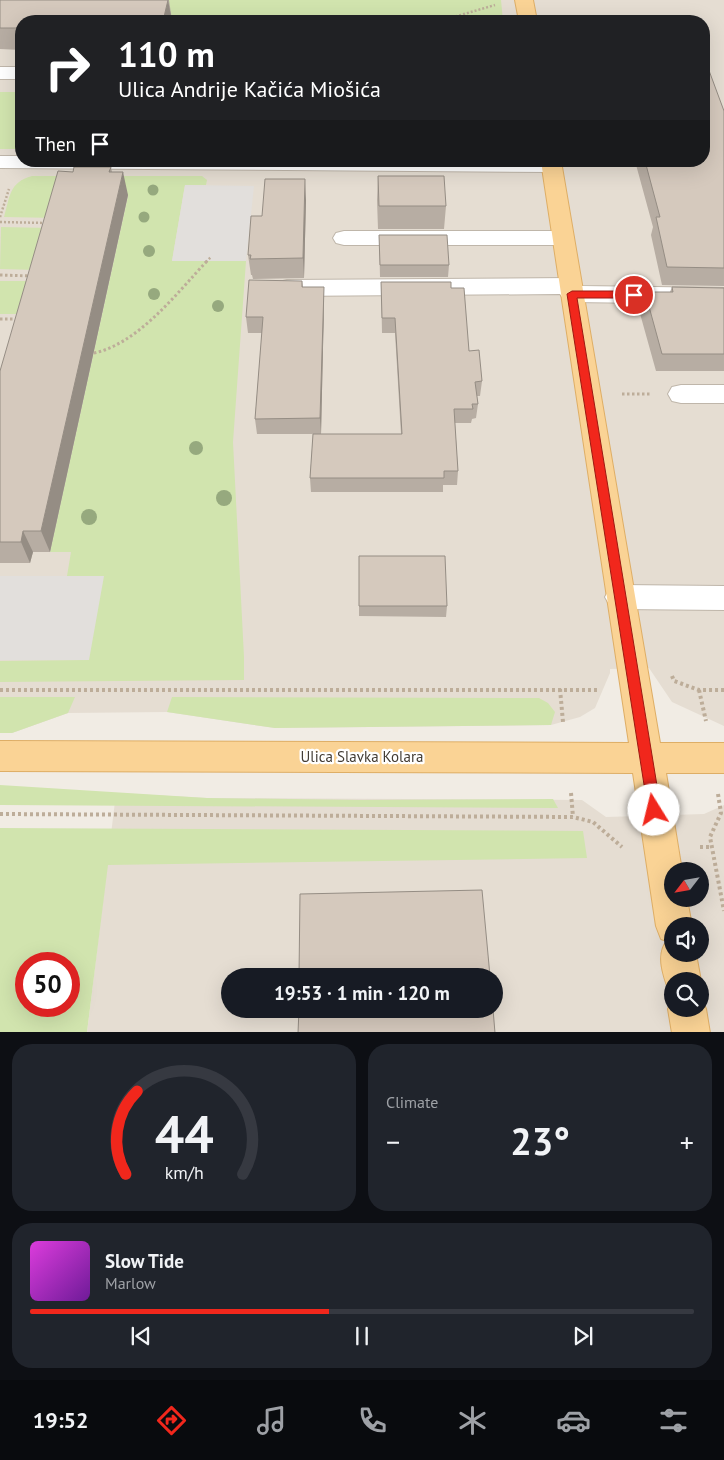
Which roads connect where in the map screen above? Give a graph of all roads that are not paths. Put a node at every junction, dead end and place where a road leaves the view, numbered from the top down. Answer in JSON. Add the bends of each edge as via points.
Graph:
{"nodes":[{"id":1,"x":524,"y":0,"type":"edge"},
{"id":2,"x":527,"y":15,"type":"edge"},
{"id":3,"x":0,"y":73,"type":"edge"},
{"id":4,"x":15,"y":74,"type":"edge"},
{"id":5,"x":0,"y":162,"type":"edge"},
{"id":6,"x":15,"y":162,"type":"edge"},
{"id":7,"x":551,"y":167,"type":"edge"},
{"id":8,"x":344,"y":238,"type":"dead end"},
{"id":9,"x":563,"y":238,"type":"junction"},
{"id":10,"x":268,"y":288,"type":"edge"},
{"id":11,"x":571,"y":290,"type":"junction"},
{"id":12,"x":651,"y":295,"type":"junction"},
{"id":13,"x":724,"y":296,"type":"edge"},
{"id":14,"x":656,"y":319,"type":"edge"},
{"id":15,"x":681,"y":394,"type":"dead end"},
{"id":16,"x":724,"y":394,"type":"edge"},
{"id":17,"x":620,"y":597,"type":"junction"},
{"id":18,"x":724,"y":598,"type":"edge"},
{"id":19,"x":0,"y":756,"type":"edge"},
{"id":20,"x":646,"y":757,"type":"junction"},
{"id":21,"x":724,"y":758,"type":"edge"},
{"id":22,"x":673,"y":917,"type":"edge"},
{"id":23,"x":688,"y":1017,"type":"edge"},
{"id":24,"x":691,"y":1032,"type":"edge"}],
"edges":[{"from":1,"to":2,"type":"main road"},
{"from":3,"to":4,"type":"street"},
{"from":5,"to":6,"type":"street"},
{"from":7,"to":9,"type":"main road"},
{"from":8,"to":9,"type":"street"},
{"from":9,"to":11,"type":"main road"},
{"from":10,"to":11,"type":"street"},
{"from":11,"to":12,"type":"street"},
{"from":11,"to":17,"type":"main road"},
{"from":12,"to":13,"type":"street"},
{"from":12,"to":14,"type":"street"},
{"from":15,"to":16,"type":"street"},
{"from":17,"to":18,"type":"street"},
{"from":17,"to":20,"type":"main road"},
{"from":19,"to":20,"type":"main road","name":"Ulica Slavka Kolara"},
{"from":20,"to":21,"type":"main road","name":"Ulica Slavka Kolara"},
{"from":20,"to":22,"type":"main road"},
{"from":23,"to":24,"type":"main road"}]}
